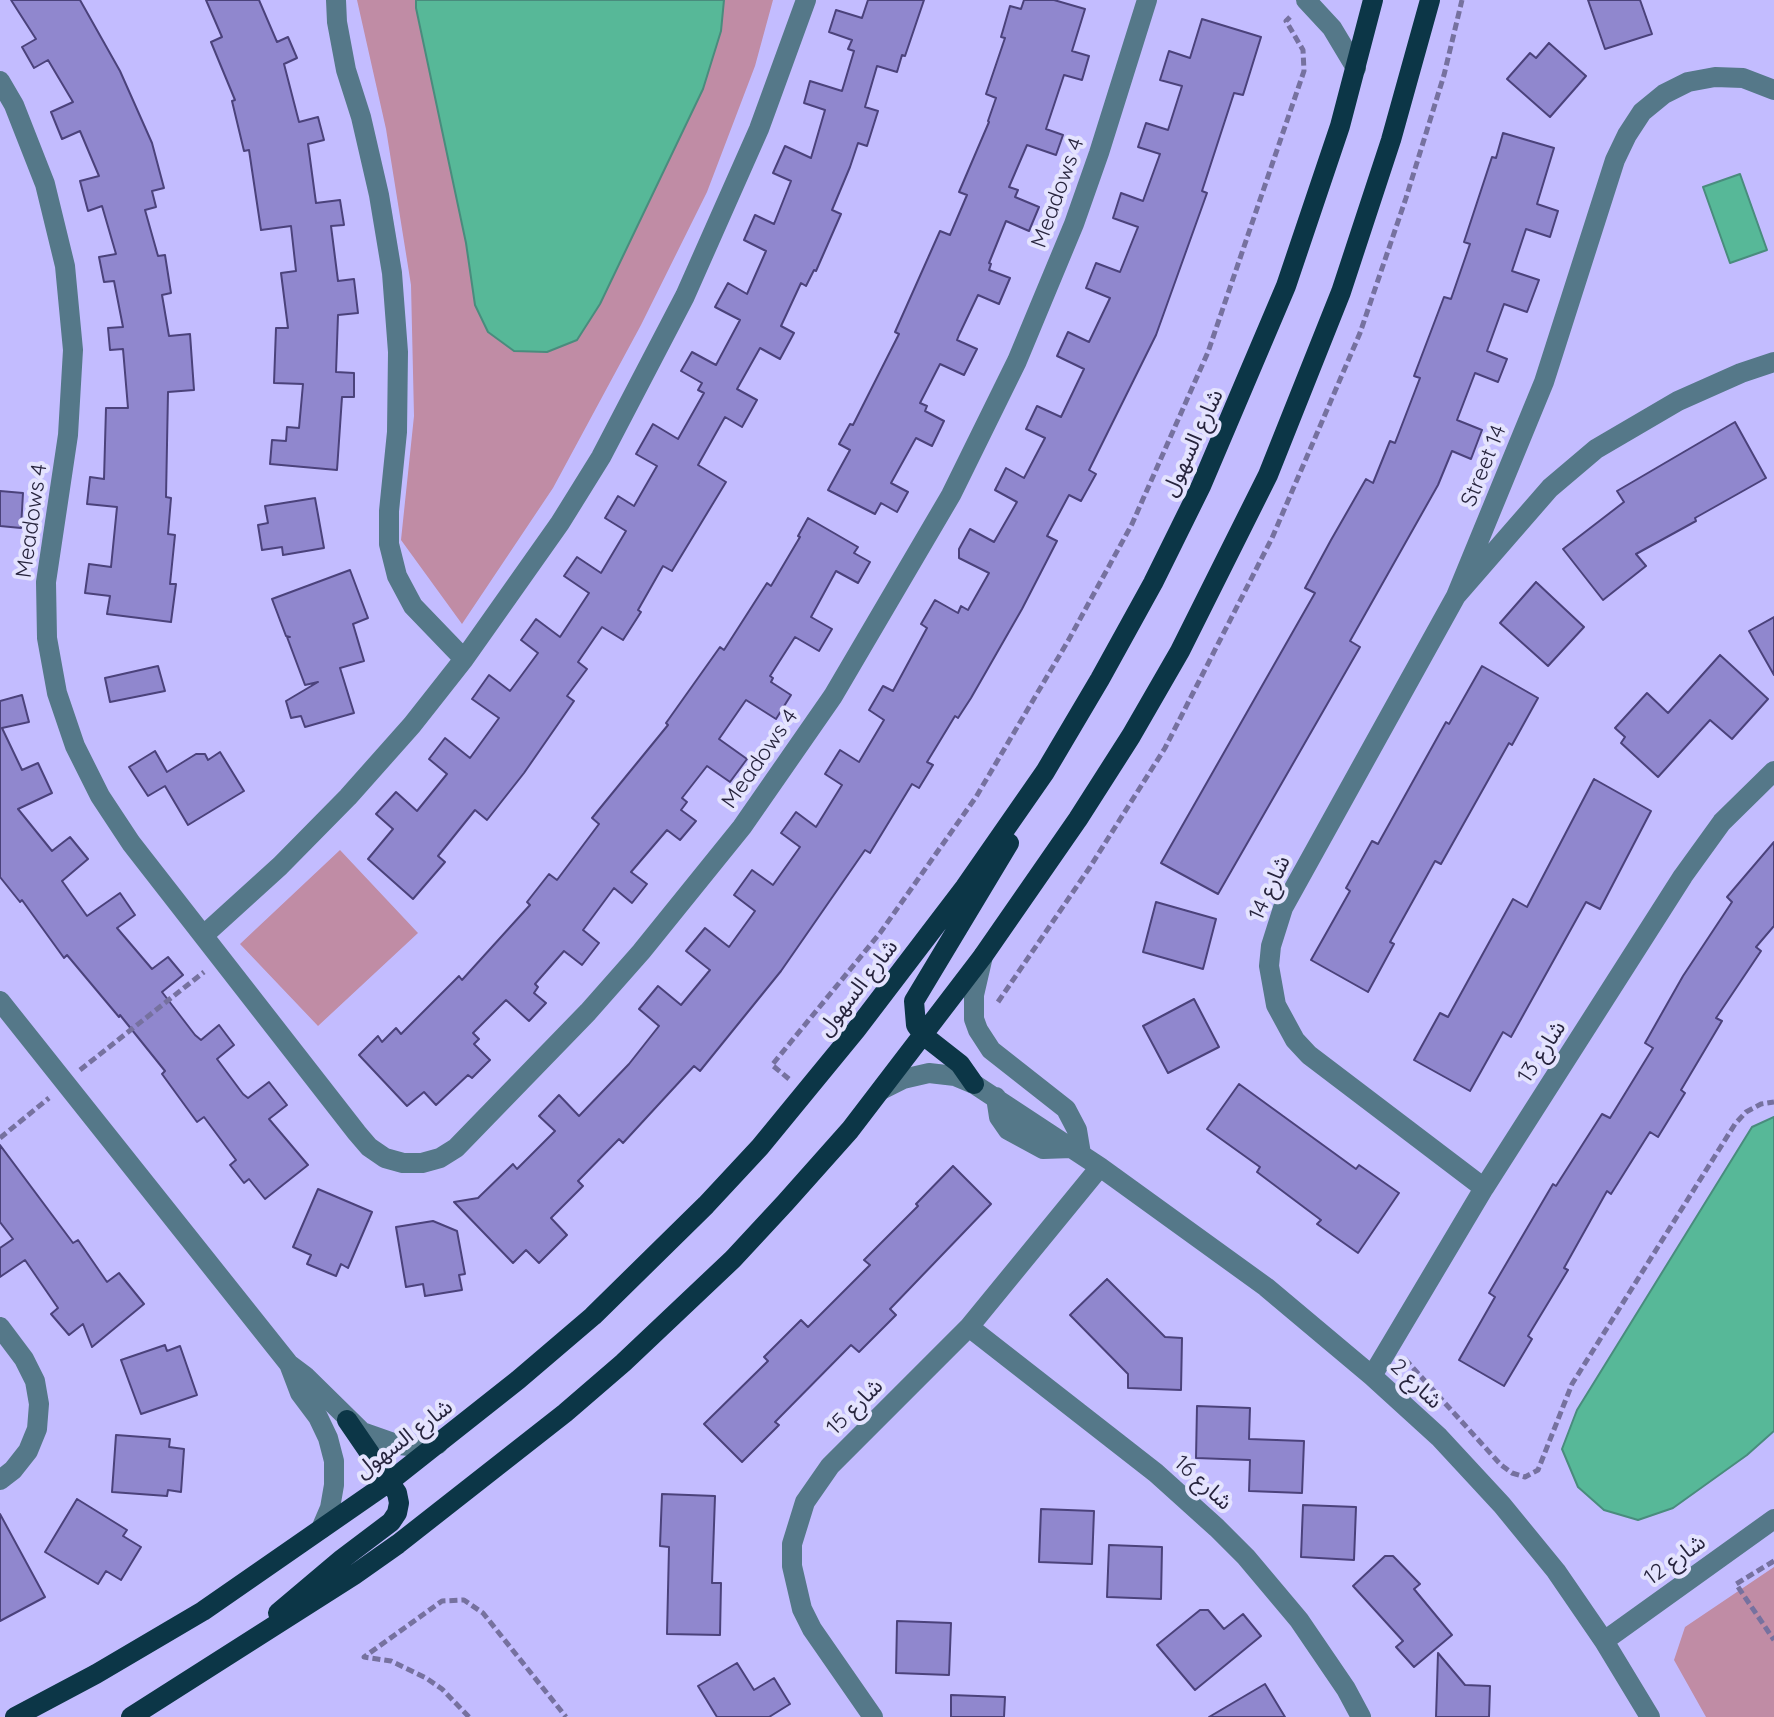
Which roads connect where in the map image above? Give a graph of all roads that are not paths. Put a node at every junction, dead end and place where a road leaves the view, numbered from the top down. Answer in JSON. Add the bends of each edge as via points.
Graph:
{"nodes":[{"id":1,"x":336,"y":0,"type":"edge"},
{"id":2,"x":806,"y":0,"type":"edge"},
{"id":3,"x":1147,"y":0,"type":"edge"},
{"id":4,"x":1373,"y":0,"type":"edge"},
{"id":5,"x":1430,"y":0,"type":"edge"},
{"id":6,"x":1300,"y":5,"type":"edge"},
{"id":7,"x":1356,"y":68,"type":"junction"},
{"id":8,"x":0,"y":81,"type":"edge"},
{"id":9,"x":1774,"y":90,"type":"edge"},
{"id":10,"x":1774,"y":362,"type":"edge"},
{"id":11,"x":1456,"y":596,"type":"junction"},
{"id":12,"x":464,"y":659,"type":"junction"},
{"id":13,"x":1774,"y":771,"type":"edge"},
{"id":14,"x":1045,"y":772,"type":"junction"},
{"id":15,"x":204,"y":935,"type":"junction"},
{"id":16,"x":983,"y":956,"type":"junction"},
{"id":17,"x":0,"y":1001,"type":"edge"},
{"id":18,"x":923,"y":1035,"type":"junction"},
{"id":19,"x":1004,"y":1062,"type":"junction"},
{"id":20,"x":881,"y":1090,"type":"junction"},
{"id":21,"x":985,"y":1091,"type":"junction"},
{"id":22,"x":1076,"y":1151,"type":"junction"},
{"id":23,"x":1100,"y":1167,"type":"junction"},
{"id":24,"x":1484,"y":1188,"type":"junction"},
{"id":25,"x":0,"y":1327,"type":"edge"},
{"id":26,"x":969,"y":1327,"type":"junction"},
{"id":27,"x":289,"y":1364,"type":"junction"},
{"id":28,"x":1372,"y":1376,"type":"junction"},
{"id":29,"x":347,"y":1420,"type":"junction"},
{"id":30,"x":438,"y":1444,"type":"junction"},
{"id":31,"x":0,"y":1480,"type":"edge"},
{"id":32,"x":389,"y":1482,"type":"junction"},
{"id":33,"x":1774,"y":1519,"type":"edge"},
{"id":34,"x":321,"y":1529,"type":"junction"},
{"id":35,"x":1604,"y":1641,"type":"junction"},
{"id":36,"x":237,"y":1651,"type":"junction"},
{"id":37,"x":15,"y":1717,"type":"edge"},
{"id":38,"x":131,"y":1717,"type":"edge"},
{"id":39,"x":873,"y":1717,"type":"edge"},
{"id":40,"x":1361,"y":1717,"type":"edge"},
{"id":41,"x":1650,"y":1717,"type":"edge"}],
"edges":[{"from":1,"to":12,"type":"street","via":[[346,70],[379,195],[392,273],[398,352],[389,544],[397,576],[413,606]]},
{"from":2,"to":12,"type":"street","via":[[723,213],[644,377],[560,523]]},
{"from":3,"to":15,"type":"street","name":"Meadows 4","via":[[1074,224],[1017,361],[951,495],[833,696],[684,900],[588,1012],[467,1137],[440,1158],[422,1163],[385,1158],[369,1147]]},
{"from":4,"to":7,"type":"main road","name":"شارع السهول"},
{"from":5,"to":16,"type":"main road","via":[[1341,292],[1268,475],[1187,639],[1131,736]]},
{"from":6,"to":7,"type":"street","via":[[1332,28]]},
{"from":7,"to":14,"type":"main road","name":"شارع السهول","via":[[1286,286],[1239,401],[1153,583]]},
{"from":8,"to":15,"type":"street","name":"Meadows 4","via":[[45,184],[65,266],[73,350],[68,435],[46,582],[47,638],[57,693],[100,796]]},
{"from":9,"to":11,"type":"street","name":"Street 14","via":[[1743,78],[1688,82],[1642,112],[1627,135],[1544,382]]},
{"from":10,"to":11,"type":"street","via":[[1678,401],[1596,449],[1550,488]]},
{"from":11,"to":24,"type":"street","name":"شارع 14","via":[[1283,908],[1269,966],[1276,1005],[1309,1055]]},
{"from":12,"to":15,"type":"street","via":[[348,797]]},
{"from":13,"to":24,"type":"street","name":"شارع 13","via":[[1737,805],[1702,849]]},
{"from":14,"to":18,"type":"main road","via":[[991,877],[919,990],[914,1013]]},
{"from":14,"to":30,"type":"main road","name":"شارع السهول","via":[[911,960],[760,1147],[651,1262]]},
{"from":16,"to":18,"type":"main road"},
{"from":16,"to":19,"type":"street","via":[[974,1019],[983,1041]]},
{"from":17,"to":27,"type":"street"},
{"from":18,"to":20,"type":"main road"},
{"from":18,"to":21,"type":"main road"},
{"from":19,"to":21,"type":"street"},
{"from":19,"to":22,"type":"street","via":[[1066,1109],[1077,1130]]},
{"from":20,"to":21,"type":"street","via":[[929,1073],[955,1076]]},
{"from":20,"to":36,"type":"main road","via":[[733,1259],[623,1363],[398,1544]]},
{"from":21,"to":22,"type":"street","via":[[1008,1130],[1029,1144]]},
{"from":22,"to":23,"type":"street","name":"شارع 2"},
{"from":23,"to":26,"type":"street","name":"شارع 15"},
{"from":23,"to":28,"type":"street","name":"شارع 2","via":[[1266,1287]]},
{"from":24,"to":28,"type":"street","name":"شارع 13"},
{"from":25,"to":31,"type":"street","via":[[24,1359],[39,1404],[28,1451]]},
{"from":26,"to":39,"type":"street","name":"شارع 15","via":[[830,1466],[797,1522],[792,1566],[802,1609]]},
{"from":26,"to":40,"type":"street","name":"شارع 16","via":[[1156,1473],[1217,1528],[1299,1620]]},
{"from":27,"to":29,"type":"street"},
{"from":27,"to":34,"type":"street","via":[[295,1384],[328,1438],[334,1461],[330,1508]]},
{"from":28,"to":35,"type":"street","name":"شارع 2","via":[[1502,1505]]},
{"from":29,"to":30,"type":"street","via":[[380,1441]]},
{"from":29,"to":32,"type":"main road"},
{"from":30,"to":32,"type":"main road","name":"شارع السهول"},
{"from":32,"to":34,"type":"main road","name":"شارع السهول"},
{"from":32,"to":36,"type":"main road","via":[[399,1503],[391,1522],[314,1581]]},
{"from":33,"to":35,"type":"street","name":"شارع 12"},
{"from":34,"to":37,"type":"main road","name":"شارع السهول","via":[[203,1611]]},
{"from":35,"to":41,"type":"street","name":"شارع 2"},
{"from":36,"to":38,"type":"main road"}]}
